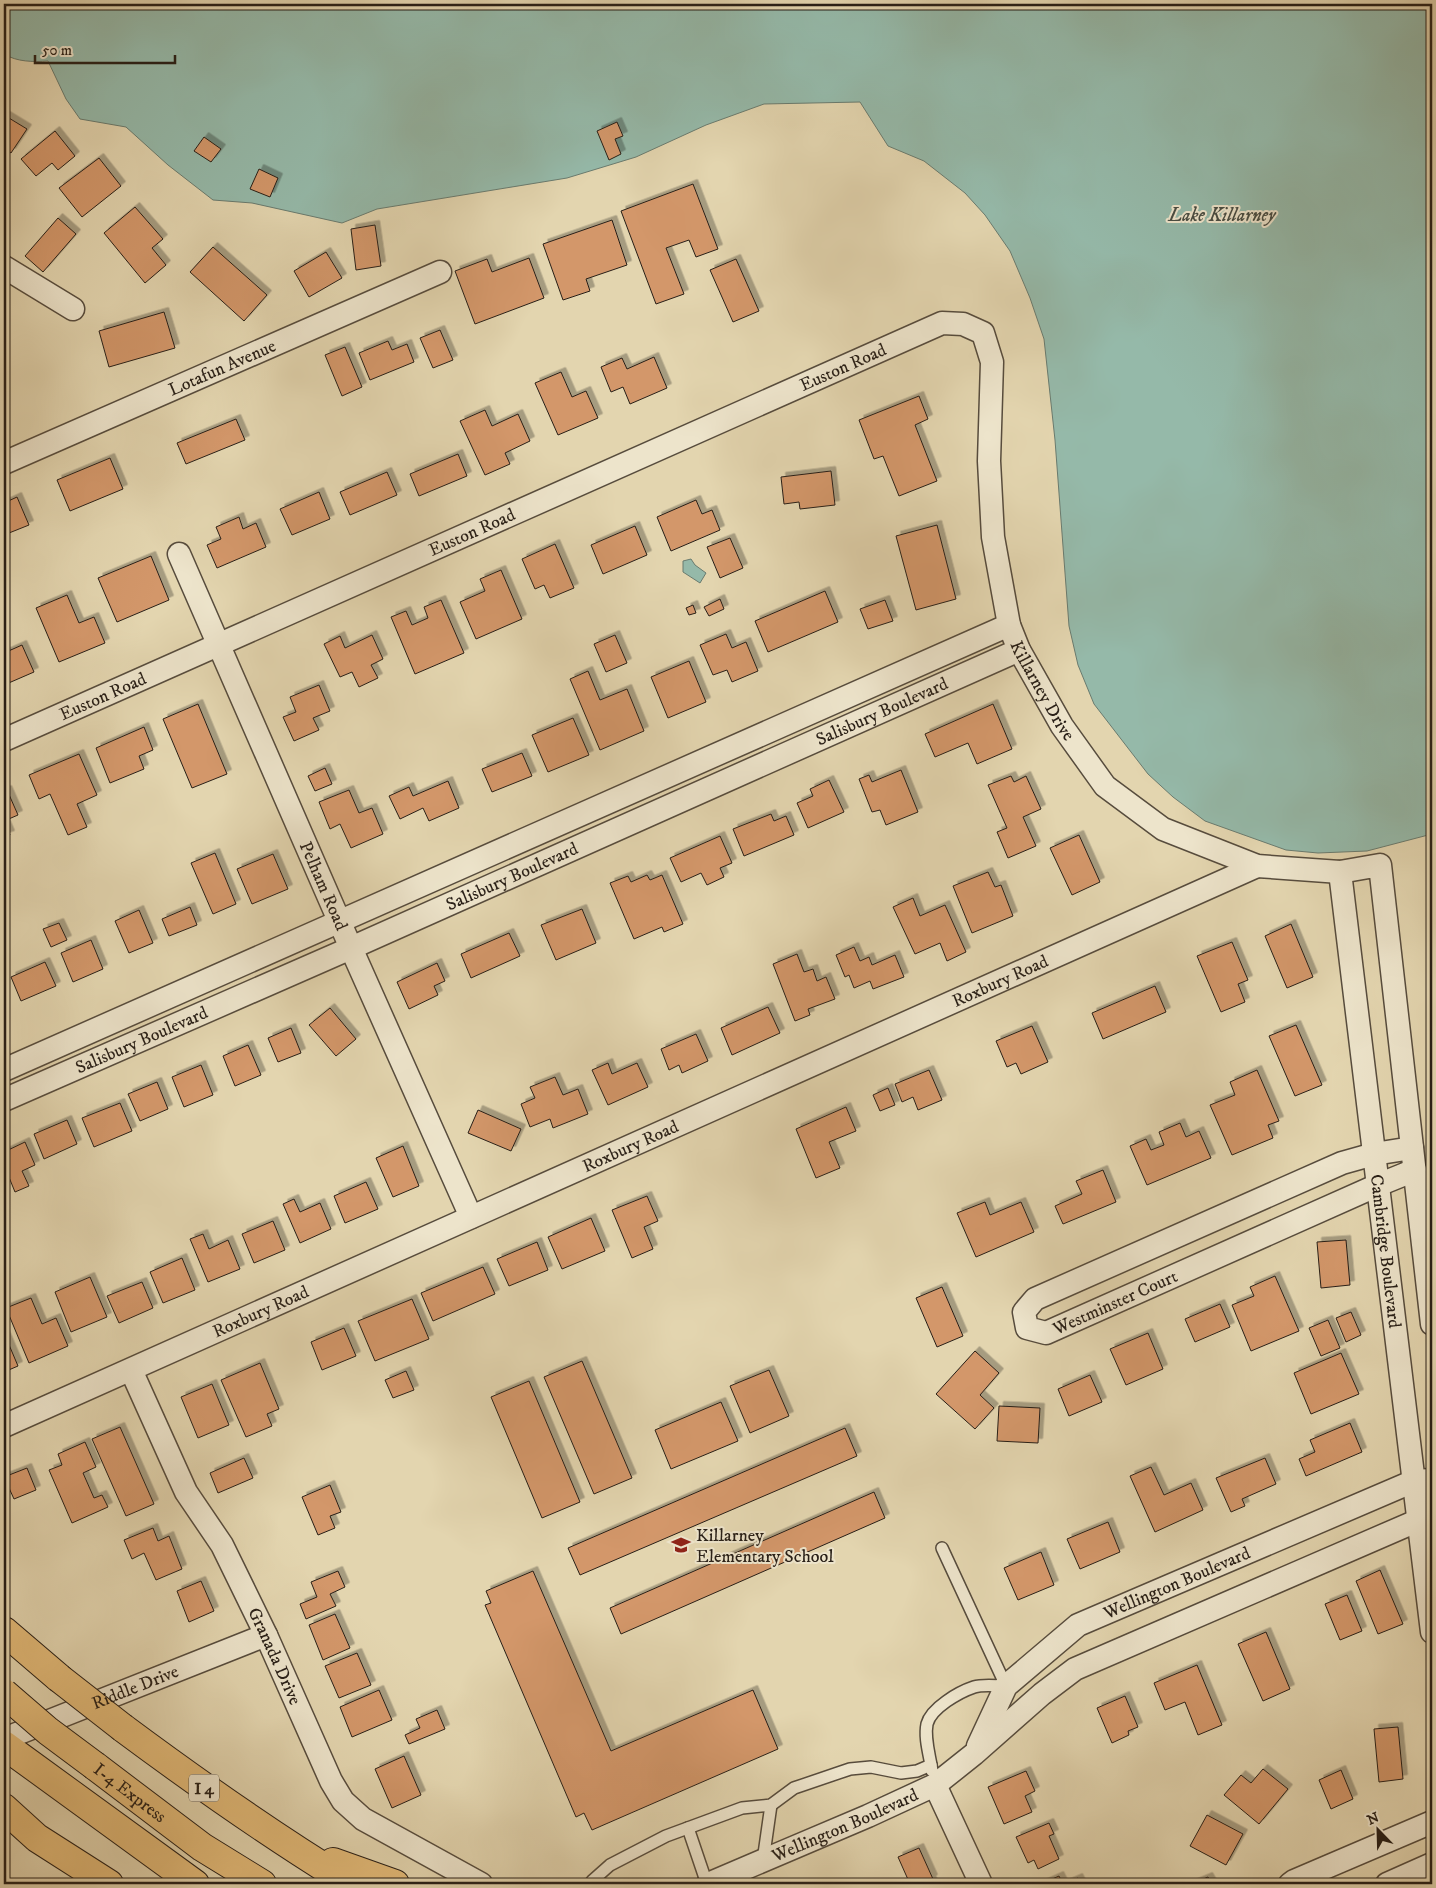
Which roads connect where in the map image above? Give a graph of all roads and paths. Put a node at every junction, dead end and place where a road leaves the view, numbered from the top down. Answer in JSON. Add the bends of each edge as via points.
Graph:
{"nodes":[{"id":1,"x":4,"y":267,"type":"edge"},
{"id":2,"x":440,"y":272,"type":"dead end"},
{"id":3,"x":73,"y":309,"type":"dead end"},
{"id":4,"x":942,"y":323,"type":"joint"},
{"id":5,"x":4,"y":463,"type":"edge"},
{"id":6,"x":179,"y":554,"type":"dead end"},
{"id":7,"x":1009,"y":625,"type":"junction"},
{"id":8,"x":219,"y":646,"type":"junction"},
{"id":9,"x":1019,"y":650,"type":"junction"},
{"id":10,"x":4,"y":740,"type":"edge"},
{"id":11,"x":1257,"y":866,"type":"junction"},
{"id":12,"x":1340,"y":872,"type":"junction"},
{"id":13,"x":339,"y":920,"type":"junction"},
{"id":14,"x":351,"y":948,"type":"junction"},
{"id":15,"x":4,"y":1070,"type":"edge"},
{"id":16,"x":4,"y":1100,"type":"edge"},
{"id":17,"x":1412,"y":1148,"type":"junction"},
{"id":18,"x":1374,"y":1154,"type":"junction"},
{"id":19,"x":1415,"y":1170,"type":"junction"},
{"id":20,"x":1378,"y":1185,"type":"junction"},
{"id":21,"x":471,"y":1217,"type":"junction"},
{"id":22,"x":1432,"y":1324,"type":"edge"},
{"id":23,"x":131,"y":1370,"type":"junction"},
{"id":24,"x":4,"y":1426,"type":"edge"},
{"id":25,"x":1423,"y":1481,"type":"edge"},
{"id":26,"x":1426,"y":1516,"type":"edge"},
{"id":27,"x":942,"y":1548,"type":"dead end"},
{"id":28,"x":4,"y":1630,"type":"edge"},
{"id":29,"x":1432,"y":1632,"type":"edge"},
{"id":30,"x":266,"y":1634,"type":"junction"},
{"id":31,"x":1006,"y":1686,"type":"junction"},
{"id":32,"x":4,"y":1693,"type":"edge"},
{"id":33,"x":4,"y":1739,"type":"edge"},
{"id":34,"x":4,"y":1745,"type":"edge"},
{"id":35,"x":974,"y":1754,"type":"junction"},
{"id":36,"x":933,"y":1775,"type":"junction"},
{"id":37,"x":771,"y":1805,"type":"junction"},
{"id":38,"x":4,"y":1808,"type":"edge"},
{"id":39,"x":1432,"y":1822,"type":"edge"},
{"id":40,"x":688,"y":1828,"type":"junction"},
{"id":41,"x":287,"y":1845,"type":"junction"},
{"id":42,"x":56,"y":1851,"type":"junction"},
{"id":43,"x":763,"y":1861,"type":"junction"},
{"id":44,"x":1432,"y":1864,"type":"edge"},
{"id":45,"x":82,"y":1884,"type":"edge"},
{"id":46,"x":109,"y":1884,"type":"edge"},
{"id":47,"x":195,"y":1884,"type":"edge"},
{"id":48,"x":262,"y":1884,"type":"edge"},
{"id":49,"x":351,"y":1884,"type":"edge"},
{"id":50,"x":394,"y":1884,"type":"edge"},
{"id":51,"x":481,"y":1884,"type":"edge"},
{"id":52,"x":593,"y":1884,"type":"edge"},
{"id":53,"x":707,"y":1884,"type":"edge"},
{"id":54,"x":981,"y":1884,"type":"edge"},
{"id":55,"x":1290,"y":1884,"type":"edge"},
{"id":56,"x":1387,"y":1884,"type":"edge"}],
"edges":[{"from":1,"to":3,"type":"street"},
{"from":2,"to":5,"type":"street","name":"Lotafun Avenue"},
{"from":4,"to":7,"type":"street","name":"Killarney Drive","via":[[963,324],[983,333],[992,362],[989,460],[993,537]]},
{"from":4,"to":8,"type":"street","name":"Euston Road"},
{"from":6,"to":8,"type":"street","name":"Pelham Road"},
{"from":7,"to":9,"type":"street","name":"Killarney Drive"},
{"from":7,"to":13,"type":"street","name":"Salisbury Boulevard"},
{"from":8,"to":10,"type":"street","name":"Euston Road"},
{"from":8,"to":13,"type":"street","name":"Pelham Road"},
{"from":9,"to":11,"type":"street","name":"Killarney Drive","via":[[1062,726],[1105,786],[1163,829]]},
{"from":9,"to":14,"type":"street","name":"Salisbury Boulevard"},
{"from":11,"to":12,"type":"street","name":"Killarney Drive"},
{"from":11,"to":21,"type":"street","name":"Roxbury Road"},
{"from":12,"to":17,"type":"street","name":"Killarney Drive","via":[[1380,865]]},
{"from":12,"to":18,"type":"street","name":"Cambridge Boulevard"},
{"from":13,"to":14,"type":"street","name":"Pelham Road"},
{"from":13,"to":15,"type":"street","name":"Salisbury Boulevard"},
{"from":14,"to":16,"type":"street","name":"Salisbury Boulevard"},
{"from":14,"to":21,"type":"street","name":"Pelham Road"},
{"from":17,"to":18,"type":"street","name":"Westminster Court"},
{"from":17,"to":19,"type":"street"},
{"from":18,"to":20,"type":"street","name":"Cambridge Boulevard"},
{"from":18,"to":20,"type":"street","name":"Westminster Court","via":[[1342,1163],[1035,1299],[1024,1312],[1028,1328],[1046,1333]]},
{"from":19,"to":20,"type":"street","name":"Westminster Court"},
{"from":19,"to":22,"type":"street"},
{"from":20,"to":25,"type":"street","name":"Cambridge Boulevard"},
{"from":21,"to":23,"type":"street","name":"Roxbury Road"},
{"from":23,"to":24,"type":"street","name":"Roxbury Road"},
{"from":23,"to":30,"type":"street","name":"Granada Drive","via":[[186,1492],[222,1545]]},
{"from":25,"to":26,"type":"street","name":"Cambridge Boulevard"},
{"from":25,"to":31,"type":"street","name":"Wellington Boulevard","via":[[1078,1625]]},
{"from":26,"to":29,"type":"street","name":"Cambridge Boulevard"},
{"from":26,"to":35,"type":"street","name":"Wellington Boulevard","via":[[1075,1669]]},
{"from":27,"to":31,"type":"lane"},
{"from":28,"to":41,"type":"highway","number":"I 4","bridge":true,"via":[[123,1728]]},
{"from":30,"to":33,"type":"street","name":"Riddle Drive"},
{"from":30,"to":51,"type":"street","name":"Granada Drive","via":[[331,1781],[343,1801],[370,1824]]},
{"from":31,"to":35,"type":"street","name":"Wellington Boulevard"},
{"from":31,"to":36,"type":"lane","via":[[975,1686],[938,1706],[930,1716],[926,1737]]},
{"from":32,"to":48,"type":"highway","name":"I-4 Express","bridge":true,"via":[[48,1731],[202,1847]]},
{"from":34,"to":47,"type":"highway","name":"I-4 Express"},
{"from":35,"to":36,"type":"street","name":"Wellington Boulevard"},
{"from":36,"to":37,"type":"lane","via":[[871,1767],[850,1769],[794,1788]]},
{"from":36,"to":43,"type":"street","name":"Wellington Boulevard","via":[[868,1816]]},
{"from":36,"to":54,"type":"street"},
{"from":37,"to":40,"type":"lane","via":[[742,1808]]},
{"from":37,"to":43,"type":"lane"},
{"from":38,"to":42,"type":"highway"},
{"from":39,"to":55,"type":"street"},
{"from":40,"to":52,"type":"lane","via":[[610,1865],[592,1881]]},
{"from":40,"to":53,"type":"lane"},
{"from":41,"to":49,"type":"highway","number":"I 4"},
{"from":41,"to":50,"type":"highway"},
{"from":42,"to":45,"type":"highway"},
{"from":42,"to":46,"type":"highway"},
{"from":43,"to":53,"type":"street","name":"Wellington Boulevard"},
{"from":44,"to":56,"type":"street"}]}
